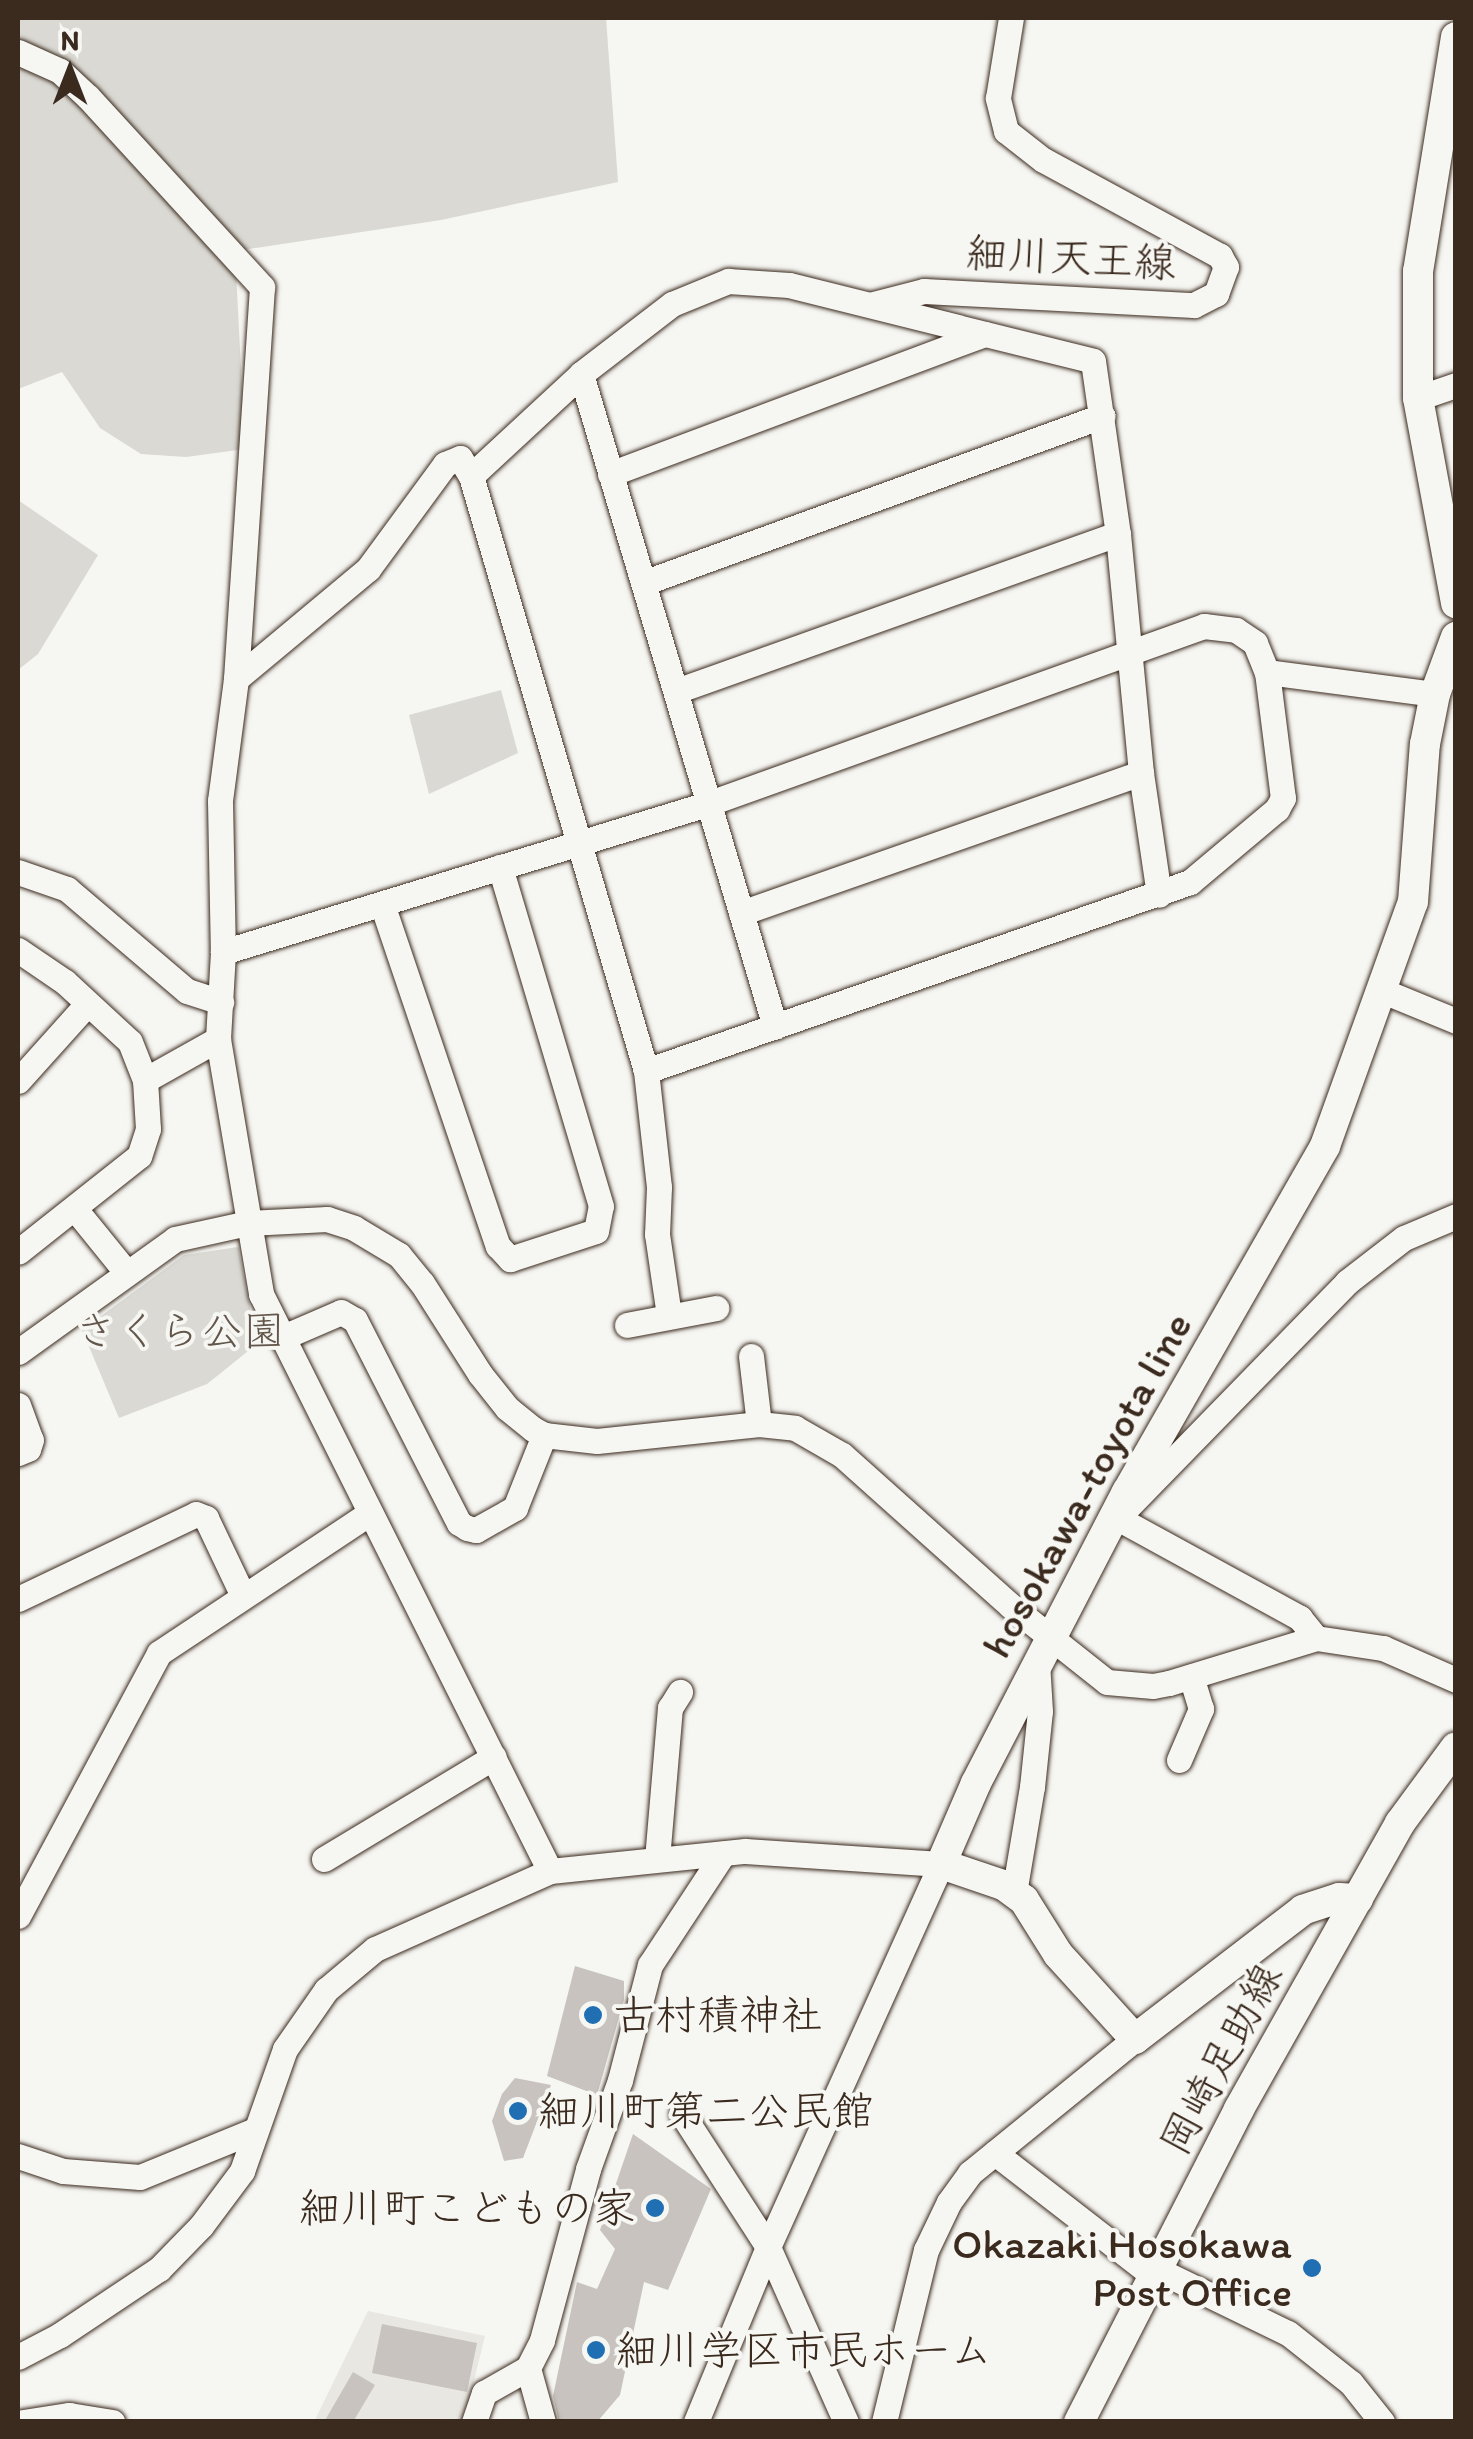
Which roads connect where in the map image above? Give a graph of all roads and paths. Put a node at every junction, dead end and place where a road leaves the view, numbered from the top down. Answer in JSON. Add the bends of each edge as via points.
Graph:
{"nodes":[{"id":1,"x":1011,"y":18,"type":"edge"},
{"id":2,"x":1456,"y":37,"type":"edge"},
{"id":3,"x":18,"y":52,"type":"edge"},
{"id":4,"x":874,"y":304,"type":"junction"},
{"id":5,"x":985,"y":334,"type":"junction"},
{"id":6,"x":580,"y":374,"type":"junction"},
{"id":7,"x":1456,"y":385,"type":"edge"},
{"id":8,"x":1418,"y":398,"type":"junction"},
{"id":9,"x":1102,"y":416,"type":"junction"},
{"id":10,"x":610,"y":474,"type":"junction"},
{"id":11,"x":472,"y":476,"type":"junction"},
{"id":12,"x":1118,"y":534,"type":"junction"},
{"id":13,"x":643,"y":584,"type":"junction"},
{"id":14,"x":1456,"y":604,"type":"edge"},
{"id":15,"x":1456,"y":636,"type":"edge"},
{"id":16,"x":1130,"y":653,"type":"junction"},
{"id":17,"x":1267,"y":672,"type":"junction"},
{"id":18,"x":236,"y":679,"type":"junction"},
{"id":19,"x":676,"y":691,"type":"junction"},
{"id":20,"x":1435,"y":694,"type":"junction"},
{"id":21,"x":1141,"y":772,"type":"junction"},
{"id":22,"x":707,"y":804,"type":"junction"},
{"id":23,"x":580,"y":843,"type":"junction"},
{"id":24,"x":500,"y":867,"type":"junction"},
{"id":25,"x":18,"y":872,"type":"edge"},
{"id":26,"x":1159,"y":895,"type":"junction"},
{"id":27,"x":382,"y":904,"type":"junction"},
{"id":28,"x":741,"y":913,"type":"junction"},
{"id":29,"x":18,"y":950,"type":"edge"},
{"id":30,"x":224,"y":952,"type":"junction"},
{"id":31,"x":1383,"y":991,"type":"junction"},
{"id":32,"x":221,"y":1002,"type":"junction"},
{"id":33,"x":87,"y":1004,"type":"junction"},
{"id":34,"x":1456,"y":1021,"type":"edge"},
{"id":35,"x":775,"y":1027,"type":"junction"},
{"id":36,"x":218,"y":1039,"type":"junction"},
{"id":37,"x":646,"y":1071,"type":"junction"},
{"id":38,"x":145,"y":1080,"type":"junction"},
{"id":39,"x":18,"y":1081,"type":"edge"},
{"id":40,"x":75,"y":1209,"type":"junction"},
{"id":41,"x":1456,"y":1216,"type":"edge"},
{"id":42,"x":248,"y":1224,"type":"junction"},
{"id":43,"x":18,"y":1252,"type":"edge"},
{"id":44,"x":126,"y":1272,"type":"junction"},
{"id":45,"x":716,"y":1308,"type":"dead end"},
{"id":46,"x":669,"y":1315,"type":"junction"},
{"id":47,"x":627,"y":1324,"type":"dead end"},
{"id":48,"x":281,"y":1338,"type":"junction"},
{"id":49,"x":18,"y":1352,"type":"edge"},
{"id":50,"x":752,"y":1356,"type":"dead end"},
{"id":51,"x":18,"y":1406,"type":"edge"},
{"id":52,"x":759,"y":1424,"type":"junction"},
{"id":53,"x":544,"y":1435,"type":"junction"},
{"id":54,"x":18,"y":1453,"type":"edge"},
{"id":55,"x":370,"y":1513,"type":"junction"},
{"id":56,"x":1117,"y":1518,"type":"junction"},
{"id":57,"x":243,"y":1596,"type":"junction"},
{"id":58,"x":18,"y":1598,"type":"edge"},
{"id":59,"x":1316,"y":1638,"type":"junction"},
{"id":60,"x":1043,"y":1650,"type":"junction"},
{"id":61,"x":1190,"y":1677,"type":"junction"},
{"id":62,"x":1456,"y":1680,"type":"edge"},
{"id":63,"x":680,"y":1692,"type":"dead end"},
{"id":64,"x":1456,"y":1747,"type":"edge"},
{"id":65,"x":494,"y":1757,"type":"junction"},
{"id":66,"x":1179,"y":1760,"type":"dead end"},
{"id":67,"x":724,"y":1854,"type":"junction"},
{"id":68,"x":324,"y":1859,"type":"dead end"},
{"id":69,"x":657,"y":1859,"type":"junction"},
{"id":70,"x":941,"y":1864,"type":"junction"},
{"id":71,"x":550,"y":1871,"type":"junction"},
{"id":72,"x":1014,"y":1892,"type":"junction"},
{"id":73,"x":1358,"y":1899,"type":"junction"},
{"id":74,"x":18,"y":1916,"type":"edge"},
{"id":75,"x":1135,"y":2038,"type":"junction"},
{"id":76,"x":682,"y":2114,"type":"dead end"},
{"id":77,"x":255,"y":2130,"type":"junction"},
{"id":78,"x":995,"y":2153,"type":"junction"},
{"id":79,"x":18,"y":2156,"type":"edge"},
{"id":80,"x":768,"y":2247,"type":"junction"},
{"id":81,"x":1156,"y":2274,"type":"junction"},
{"id":82,"x":18,"y":2357,"type":"edge"},
{"id":83,"x":528,"y":2368,"type":"junction"},
{"id":84,"x":23,"y":2422,"type":"edge"},
{"id":85,"x":112,"y":2422,"type":"edge"},
{"id":86,"x":474,"y":2422,"type":"edge"},
{"id":87,"x":543,"y":2422,"type":"edge"},
{"id":88,"x":696,"y":2422,"type":"edge"},
{"id":89,"x":846,"y":2422,"type":"edge"},
{"id":90,"x":884,"y":2422,"type":"edge"},
{"id":91,"x":1080,"y":2422,"type":"edge"},
{"id":92,"x":1382,"y":2422,"type":"edge"}],
"edges":[{"from":1,"to":4,"type":"street","name":"細川天王線","via":[[998,98],[1006,131],[1043,160],[1220,256],[1226,267],[1216,294],[1194,305],[924,291]]},
{"from":2,"to":8,"type":"main road","via":[[1418,271]]},
{"from":3,"to":18,"type":"street","via":[[60,71],[88,97],[262,286]]},
{"from":4,"to":5,"type":"street"},
{"from":4,"to":6,"type":"street","via":[[789,285],[728,281],[672,304]]},
{"from":5,"to":9,"type":"street","via":[[1093,361]]},
{"from":5,"to":10,"type":"street"},
{"from":6,"to":10,"type":"street"},
{"from":6,"to":11,"type":"street"},
{"from":7,"to":8,"type":"street"},
{"from":8,"to":14,"type":"main road"},
{"from":9,"to":12,"type":"street"},
{"from":9,"to":13,"type":"street"},
{"from":10,"to":13,"type":"street"},
{"from":11,"to":18,"type":"street","via":[[460,458],[444,464],[368,569]]},
{"from":11,"to":23,"type":"street"},
{"from":12,"to":16,"type":"street"},
{"from":12,"to":19,"type":"street"},
{"from":13,"to":19,"type":"street"},
{"from":15,"to":20,"type":"main road","name":"hosokawa-toyota line"},
{"from":16,"to":17,"type":"street","via":[[1218,626],[1255,642]]},
{"from":16,"to":21,"type":"street"},
{"from":16,"to":22,"type":"street"},
{"from":17,"to":20,"type":"street"},
{"from":17,"to":26,"type":"street","via":[[1283,798],[1190,882]]},
{"from":18,"to":30,"type":"street","via":[[220,801]]},
{"from":19,"to":22,"type":"street"},
{"from":20,"to":31,"type":"main road","name":"hosokawa-toyota line","via":[[1413,902]]},
{"from":21,"to":26,"type":"street"},
{"from":21,"to":28,"type":"street"},
{"from":22,"to":23,"type":"street"},
{"from":22,"to":28,"type":"street"},
{"from":23,"to":24,"type":"street"},
{"from":23,"to":37,"type":"street"},
{"from":24,"to":27,"type":"street"},
{"from":24,"to":27,"type":"street","via":[[601,1206],[596,1231],[510,1259],[498,1246]]},
{"from":25,"to":32,"type":"street","via":[[67,889],[187,991]]},
{"from":26,"to":35,"type":"street"},
{"from":27,"to":30,"type":"street"},
{"from":28,"to":35,"type":"street"},
{"from":29,"to":33,"type":"street"},
{"from":30,"to":32,"type":"street"},
{"from":31,"to":34,"type":"street"},
{"from":31,"to":56,"type":"main road","name":"hosokawa-toyota line","via":[[1325,1146]]},
{"from":32,"to":36,"type":"street"},
{"from":33,"to":38,"type":"street","via":[[130,1042]]},
{"from":33,"to":39,"type":"street"},
{"from":35,"to":37,"type":"street"},
{"from":36,"to":38,"type":"street"},
{"from":36,"to":42,"type":"street"},
{"from":37,"to":46,"type":"street"},
{"from":38,"to":40,"type":"street","via":[[145,1146]]},
{"from":40,"to":43,"type":"street"},
{"from":40,"to":44,"type":"street"},
{"from":41,"to":56,"type":"street","via":[[1404,1238],[1348,1282]]},
{"from":42,"to":44,"type":"street","via":[[175,1239]]},
{"from":42,"to":48,"type":"street","via":[[260,1294]]},
{"from":42,"to":53,"type":"street","via":[[327,1219],[399,1255],[507,1408]]},
{"from":44,"to":49,"type":"street"},
{"from":45,"to":46,"type":"street"},
{"from":46,"to":47,"type":"street"},
{"from":48,"to":53,"type":"street","via":[[341,1312],[355,1320],[467,1528],[476,1530],[515,1508]]},
{"from":48,"to":55,"type":"street"},
{"from":50,"to":52,"type":"street"},
{"from":51,"to":54,"type":"street","via":[[31,1440]]},
{"from":52,"to":53,"type":"street","via":[[598,1441]]},
{"from":52,"to":60,"type":"street","via":[[796,1428],[842,1455]]},
{"from":55,"to":57,"type":"street"},
{"from":55,"to":65,"type":"street"},
{"from":56,"to":59,"type":"street","via":[[1300,1618]]},
{"from":56,"to":60,"type":"main road","name":"hosokawa-toyota line"},
{"from":57,"to":58,"type":"street","via":[[206,1518],[196,1514]]},
{"from":57,"to":74,"type":"street","via":[[158,1653]]},
{"from":59,"to":61,"type":"street"},
{"from":59,"to":62,"type":"street","via":[[1383,1648]]},
{"from":60,"to":61,"type":"street","via":[[1107,1682],[1153,1686]]},
{"from":60,"to":70,"type":"main road","name":"hosokawa-toyota line"},
{"from":60,"to":72,"type":"street","via":[[1032,1787]]},
{"from":61,"to":66,"type":"street","via":[[1202,1709]]},
{"from":63,"to":69,"type":"street","via":[[670,1708]]},
{"from":64,"to":73,"type":"main road","name":"岡崎足助線","via":[[1400,1823]]},
{"from":65,"to":68,"type":"street"},
{"from":65,"to":71,"type":"street"},
{"from":67,"to":69,"type":"street"},
{"from":67,"to":70,"type":"street"},
{"from":67,"to":83,"type":"street","via":[[650,1965],[542,2340]]},
{"from":69,"to":71,"type":"street"},
{"from":70,"to":72,"type":"main road"},
{"from":70,"to":80,"type":"street"},
{"from":71,"to":77,"type":"street","via":[[375,1949],[326,1990],[284,2049]]},
{"from":72,"to":75,"type":"main road","via":[[1058,1954]]},
{"from":73,"to":75,"type":"main road","via":[[1303,1910]]},
{"from":73,"to":81,"type":"main road","name":"岡崎足助線","via":[[1239,2109]]},
{"from":75,"to":78,"type":"street"},
{"from":76,"to":80,"type":"street"},
{"from":77,"to":79,"type":"street","via":[[140,2177],[64,2171]]},
{"from":77,"to":82,"type":"street","via":[[242,2171],[158,2270]]},
{"from":78,"to":81,"type":"street"},
{"from":78,"to":90,"type":"street","via":[[970,2173],[934,2228]]},
{"from":80,"to":88,"type":"street"},
{"from":80,"to":89,"type":"street"},
{"from":81,"to":91,"type":"main road","name":"岡崎足助線"},
{"from":81,"to":92,"type":"street","via":[[1288,2333],[1351,2383]]},
{"from":83,"to":86,"type":"street","via":[[484,2393]]},
{"from":83,"to":87,"type":"street"},
{"from":84,"to":85,"type":"street","via":[[69,2416]]}]}
